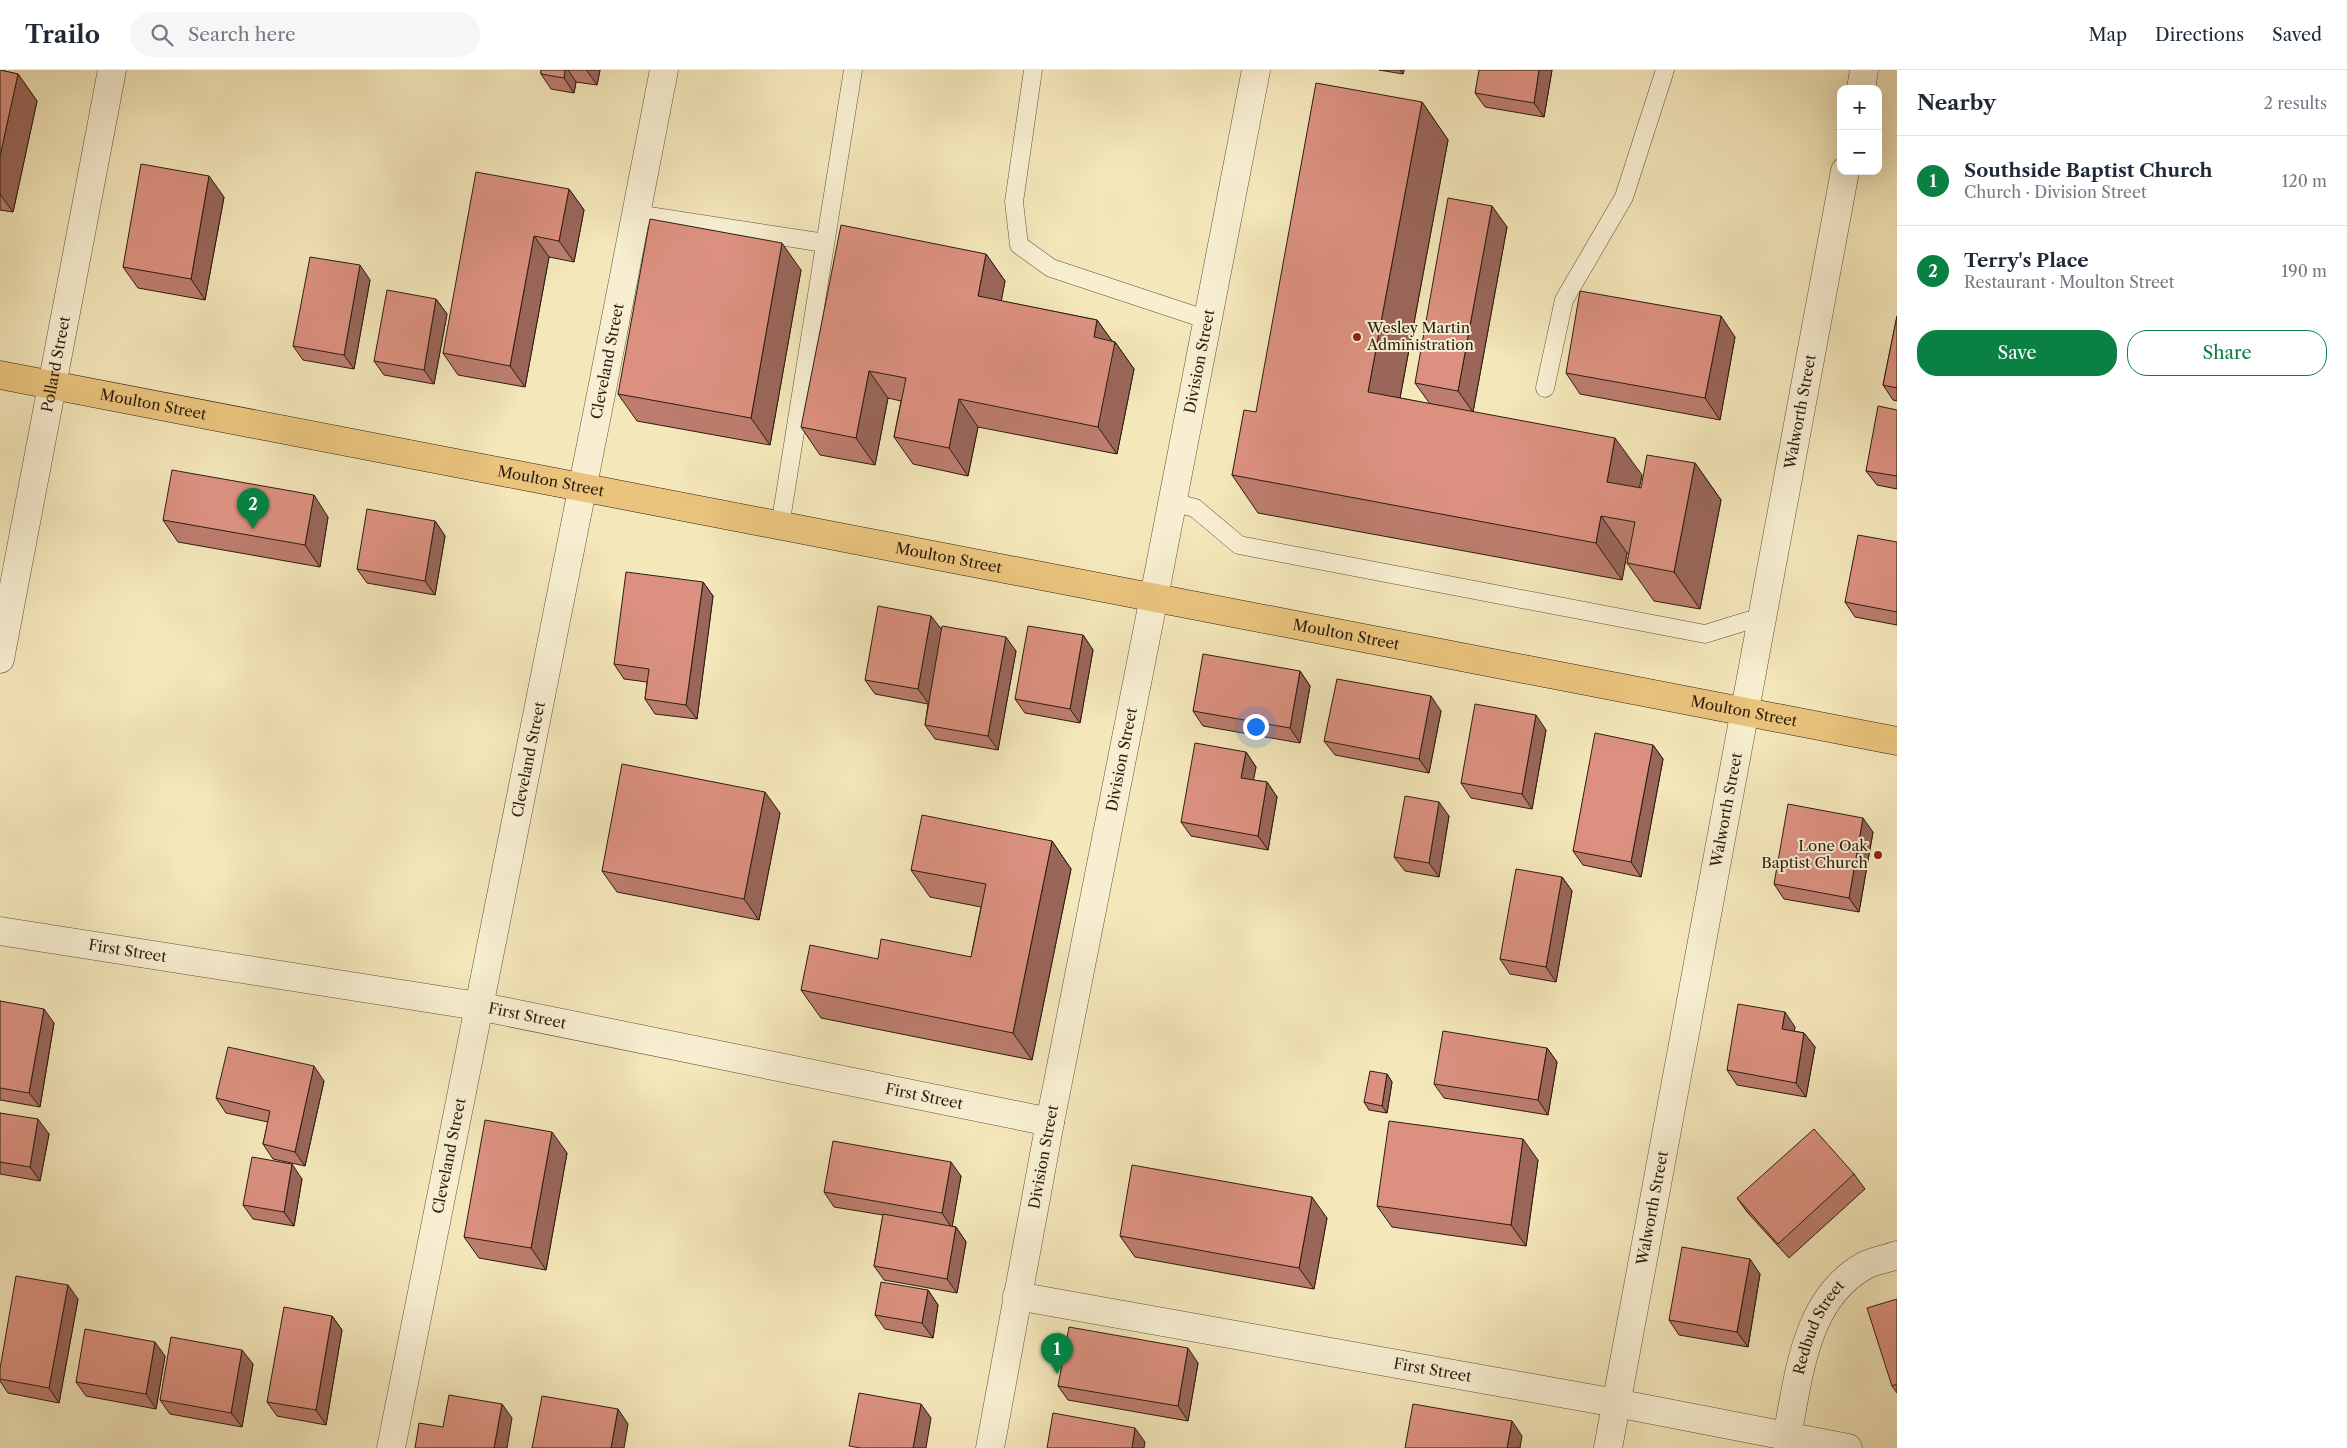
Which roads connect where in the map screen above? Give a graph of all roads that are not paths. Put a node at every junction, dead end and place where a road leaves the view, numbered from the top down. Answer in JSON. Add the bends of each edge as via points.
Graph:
{"nodes":[{"id":1,"x":112,"y":70,"type":"edge"},
{"id":2,"x":664,"y":70,"type":"edge"},
{"id":3,"x":853,"y":70,"type":"edge"},
{"id":4,"x":1033,"y":70,"type":"edge"},
{"id":5,"x":1256,"y":70,"type":"edge"},
{"id":6,"x":1665,"y":70,"type":"edge"},
{"id":7,"x":1864,"y":70,"type":"edge"},
{"id":8,"x":1862,"y":85,"type":"edge"},
{"id":9,"x":1844,"y":175,"type":"edge"},
{"id":10,"x":636,"y":214,"type":"junction"},
{"id":11,"x":825,"y":243,"type":"junction"},
{"id":12,"x":1208,"y":320,"type":"junction"},
{"id":13,"x":0,"y":375,"type":"edge"},
{"id":14,"x":50,"y":385,"type":"junction"},
{"id":15,"x":1545,"y":388,"type":"dead end"},
{"id":16,"x":584,"y":488,"type":"junction"},
{"id":17,"x":1172,"y":502,"type":"junction"},
{"id":18,"x":780,"y":526,"type":"junction"},
{"id":19,"x":1154,"y":597,"type":"junction"},
{"id":20,"x":1762,"y":623,"type":"junction"},
{"id":21,"x":0,"y":659,"type":"edge"},
{"id":22,"x":1746,"y":712,"type":"junction"},
{"id":23,"x":1897,"y":741,"type":"edge"},
{"id":24,"x":0,"y":931,"type":"edge"},
{"id":25,"x":478,"y":1006,"type":"junction"},
{"id":26,"x":1050,"y":1122,"type":"junction"},
{"id":27,"x":1897,"y":1255,"type":"edge"},
{"id":28,"x":1017,"y":1296,"type":"junction"},
{"id":29,"x":1616,"y":1403,"type":"junction"},
{"id":30,"x":1787,"y":1436,"type":"junction"},
{"id":31,"x":391,"y":1448,"type":"edge"},
{"id":32,"x":990,"y":1448,"type":"edge"},
{"id":33,"x":1608,"y":1448,"type":"edge"},
{"id":34,"x":1848,"y":1448,"type":"edge"}],
"edges":[{"from":1,"to":14,"type":"street","name":"Pollard Street"},
{"from":2,"to":10,"type":"street","name":"Cleveland Street"},
{"from":3,"to":11,"type":"lane"},
{"from":4,"to":12,"type":"lane","via":[[1014,202],[1019,245],[1051,268]]},
{"from":5,"to":12,"type":"street","name":"Division Street"},
{"from":6,"to":15,"type":"lane","via":[[1624,197],[1564,300]]},
{"from":7,"to":8,"type":"street"},
{"from":9,"to":20,"type":"street","name":"Walworth Street"},
{"from":10,"to":11,"type":"lane"},
{"from":10,"to":16,"type":"street","name":"Cleveland Street"},
{"from":11,"to":18,"type":"lane"},
{"from":12,"to":17,"type":"street","name":"Division Street"},
{"from":13,"to":14,"type":"main road","name":"Moulton Street"},
{"from":14,"to":16,"type":"main road","name":"Moulton Street"},
{"from":14,"to":21,"type":"street","name":"Pollard Street"},
{"from":16,"to":18,"type":"main road","name":"Moulton Street"},
{"from":16,"to":25,"type":"street","name":"Cleveland Street"},
{"from":17,"to":19,"type":"street","name":"Division Street"},
{"from":17,"to":20,"type":"lane","via":[[1195,508],[1239,545],[1705,634],[1747,621]]},
{"from":18,"to":19,"type":"main road","name":"Moulton Street"},
{"from":19,"to":22,"type":"main road","name":"Moulton Street"},
{"from":19,"to":26,"type":"street","name":"Division Street"},
{"from":20,"to":22,"type":"street","name":"Walworth Street"},
{"from":22,"to":23,"type":"main road","name":"Moulton Street"},
{"from":22,"to":29,"type":"street","name":"Walworth Street"},
{"from":24,"to":25,"type":"street","name":"First Street"},
{"from":25,"to":26,"type":"street","name":"First Street"},
{"from":25,"to":31,"type":"street","name":"Cleveland Street"},
{"from":26,"to":28,"type":"street","name":"Division Street"},
{"from":27,"to":30,"type":"street","name":"Redbud Street","via":[[1864,1266],[1828,1296],[1807,1341]]},
{"from":28,"to":29,"type":"street","name":"First Street"},
{"from":28,"to":32,"type":"street","name":"Division Street"},
{"from":29,"to":30,"type":"street","name":"First Street"},
{"from":29,"to":33,"type":"street","name":"Walworth Street"},
{"from":30,"to":34,"type":"street","name":"First Street"}]}
